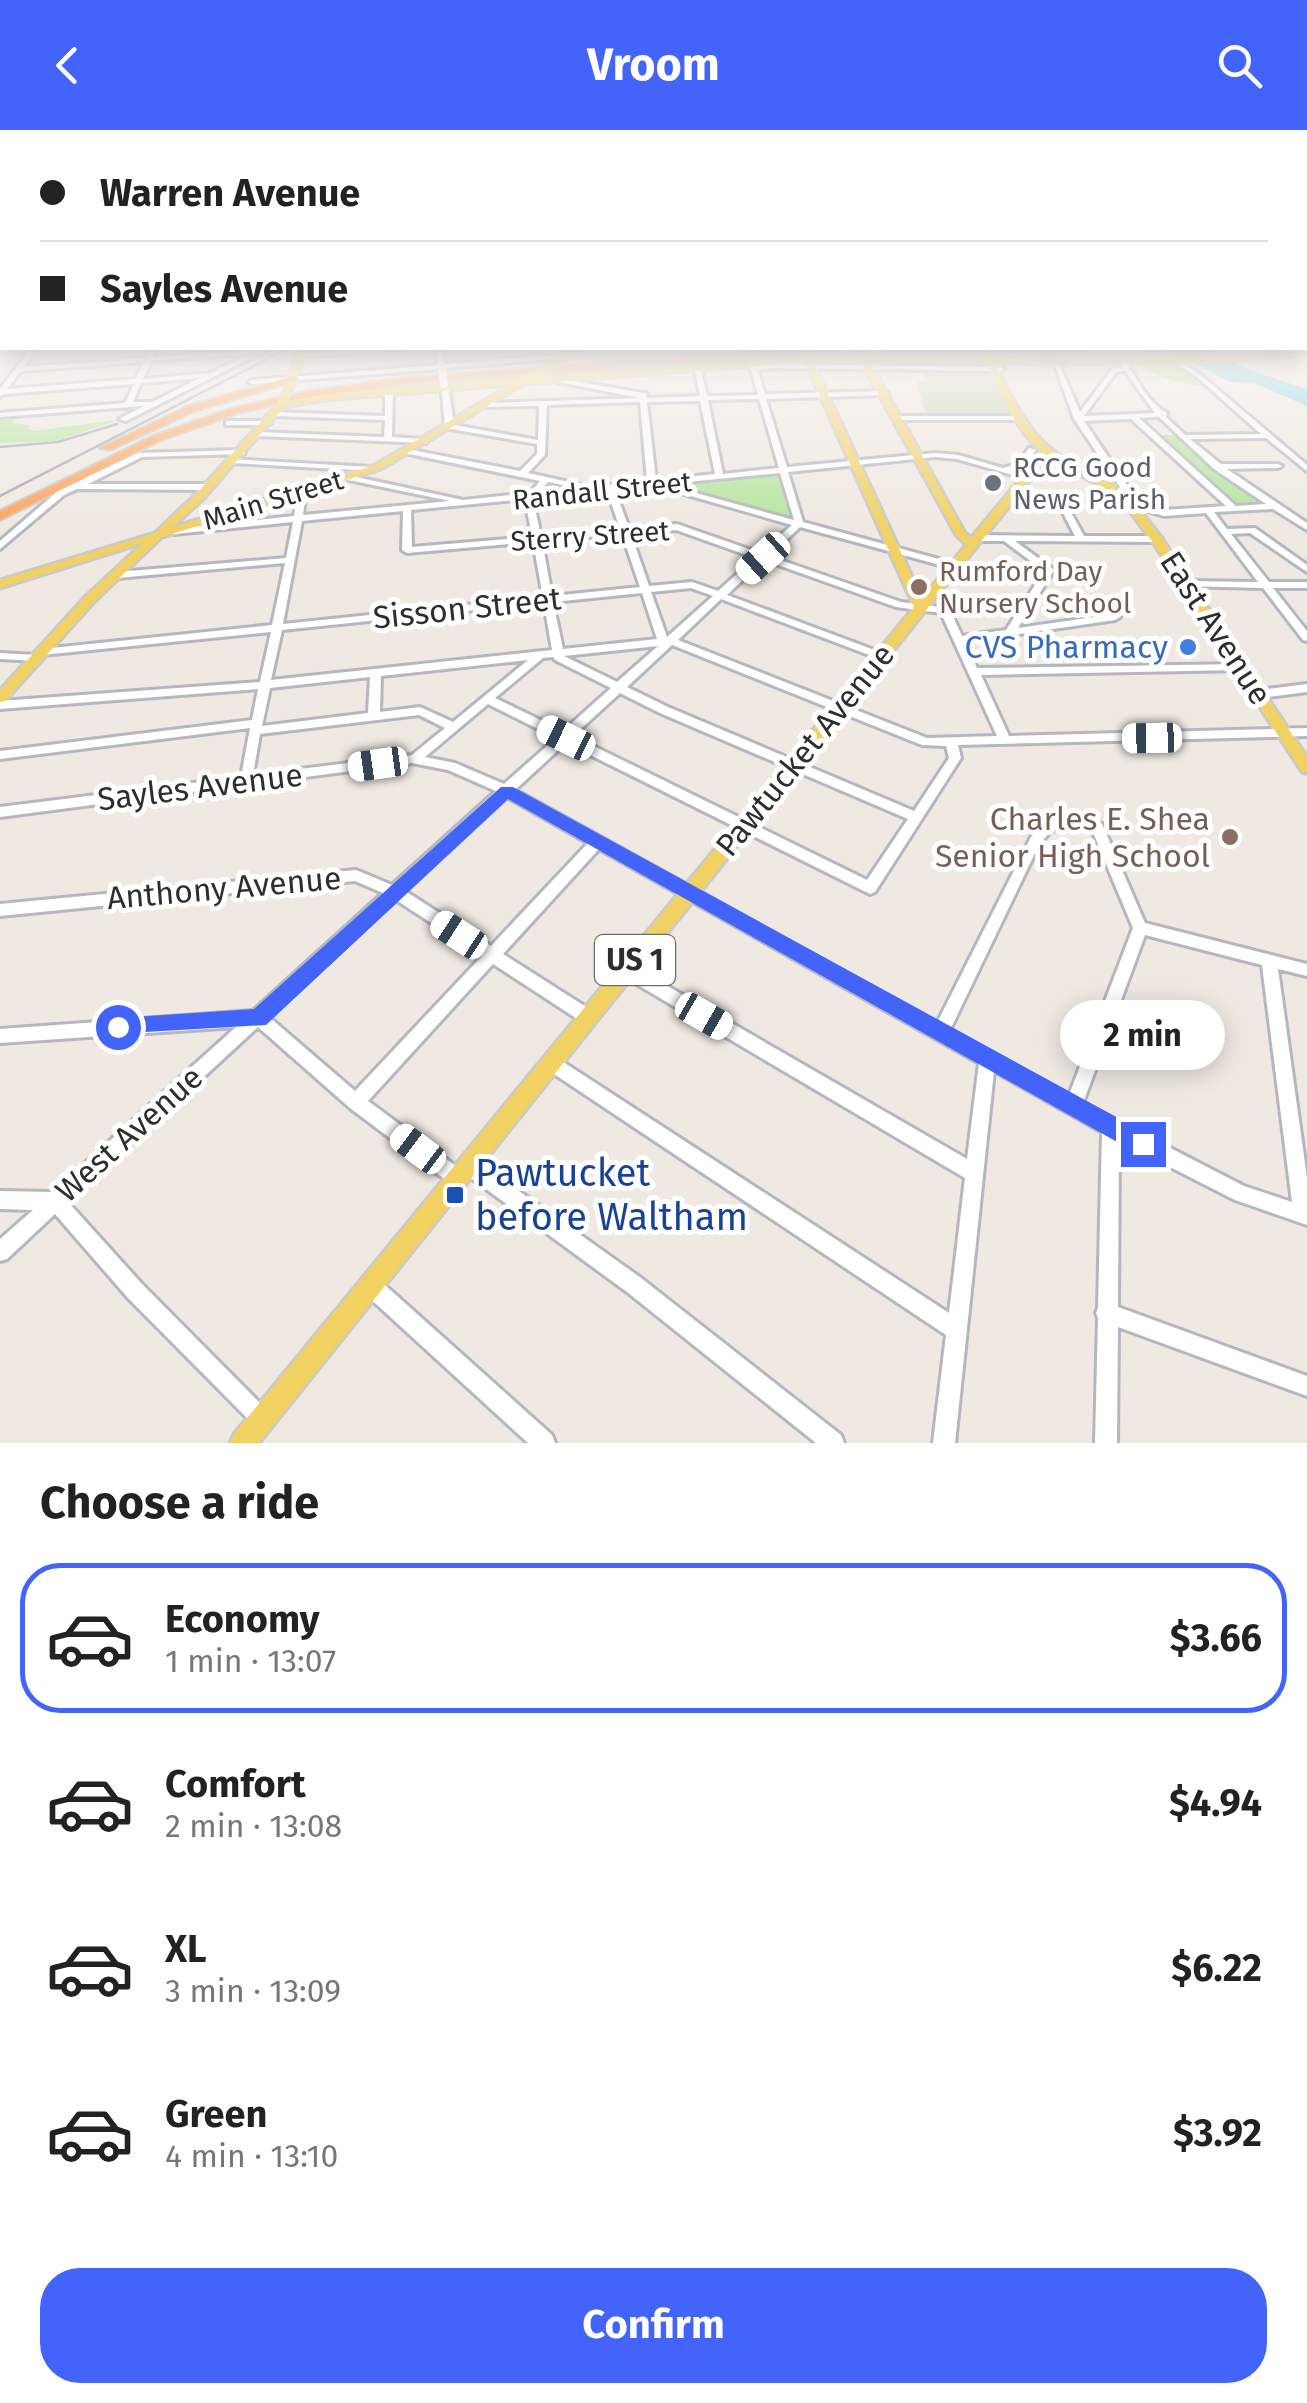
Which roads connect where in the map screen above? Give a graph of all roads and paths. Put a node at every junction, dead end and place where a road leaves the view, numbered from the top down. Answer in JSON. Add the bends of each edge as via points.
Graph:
{"nodes":[{"id":1,"x":102,"y":406,"type":"edge"},
{"id":2,"x":149,"y":406,"type":"edge"},
{"id":3,"x":205,"y":406,"type":"edge"},
{"id":4,"x":237,"y":406,"type":"edge"},
{"id":5,"x":256,"y":406,"type":"edge"},
{"id":6,"x":279,"y":406,"type":"edge"},
{"id":7,"x":304,"y":406,"type":"edge"},
{"id":8,"x":388,"y":406,"type":"edge"},
{"id":9,"x":448,"y":406,"type":"edge"},
{"id":10,"x":481,"y":406,"type":"edge"},
{"id":11,"x":543,"y":406,"type":"edge"},
{"id":12,"x":644,"y":406,"type":"edge"},
{"id":13,"x":705,"y":406,"type":"edge"},
{"id":14,"x":766,"y":406,"type":"edge"},
{"id":15,"x":828,"y":406,"type":"edge"},
{"id":16,"x":891,"y":406,"type":"edge"},
{"id":17,"x":1012,"y":406,"type":"edge"},
{"id":18,"x":1020,"y":406,"type":"edge"},
{"id":19,"x":1073,"y":406,"type":"edge"},
{"id":20,"x":1086,"y":406,"type":"edge"},
{"id":21,"x":1157,"y":406,"type":"edge"},
{"id":22,"x":1232,"y":406,"type":"edge"},
{"id":23,"x":276,"y":411,"type":"junction"},
{"id":24,"x":0,"y":415,"type":"edge"},
{"id":25,"x":1164,"y":415,"type":"junction"},
{"id":26,"x":1132,"y":417,"type":"junction"},
{"id":27,"x":123,"y":418,"type":"dead end"},
{"id":28,"x":388,"y":418,"type":"junction"},
{"id":29,"x":897,"y":418,"type":"junction"},
{"id":30,"x":1017,"y":418,"type":"junction"},
{"id":31,"x":1078,"y":419,"type":"junction"},
{"id":32,"x":451,"y":423,"type":"junction"},
{"id":33,"x":228,"y":424,"type":"dead end"},
{"id":34,"x":256,"y":434,"type":"junction"},
{"id":35,"x":1266,"y":436,"type":"junction"},
{"id":36,"x":1186,"y":437,"type":"junction"},
{"id":37,"x":388,"y":440,"type":"junction"},
{"id":38,"x":1030,"y":440,"type":"junction"},
{"id":39,"x":423,"y":441,"type":"junction"},
{"id":40,"x":543,"y":443,"type":"junction"},
{"id":41,"x":407,"y":451,"type":"junction"},
{"id":42,"x":236,"y":457,"type":"junction"},
{"id":43,"x":919,"y":457,"type":"junction"},
{"id":44,"x":1053,"y":459,"type":"junction"},
{"id":45,"x":853,"y":464,"type":"junction"},
{"id":46,"x":1278,"y":466,"type":"dead end"},
{"id":47,"x":992,"y":467,"type":"junction"},
{"id":48,"x":1217,"y":467,"type":"junction"},
{"id":49,"x":373,"y":469,"type":"junction"},
{"id":50,"x":1307,"y":469,"type":"edge"},
{"id":51,"x":787,"y":471,"type":"junction"},
{"id":52,"x":1112,"y":471,"type":"junction"},
{"id":53,"x":63,"y":474,"type":"junction"},
{"id":54,"x":522,"y":474,"type":"junction"},
{"id":55,"x":348,"y":477,"type":"junction"},
{"id":56,"x":1027,"y":477,"type":"junction"},
{"id":57,"x":720,"y":478,"type":"junction"},
{"id":58,"x":546,"y":479,"type":"junction"},
{"id":59,"x":1104,"y":484,"type":"junction"},
{"id":60,"x":655,"y":485,"type":"junction"},
{"id":61,"x":75,"y":486,"type":"junction"},
{"id":62,"x":209,"y":487,"type":"junction"},
{"id":63,"x":611,"y":490,"type":"junction"},
{"id":64,"x":302,"y":491,"type":"junction"},
{"id":65,"x":595,"y":492,"type":"junction"},
{"id":66,"x":1126,"y":498,"type":"junction"},
{"id":67,"x":529,"y":499,"type":"junction"},
{"id":68,"x":476,"y":504,"type":"junction"},
{"id":69,"x":0,"y":506,"type":"edge"},
{"id":70,"x":1274,"y":506,"type":"junction"},
{"id":71,"x":1234,"y":509,"type":"junction"},
{"id":72,"x":407,"y":510,"type":"junction"},
{"id":73,"x":1065,"y":510,"type":"dead end"},
{"id":74,"x":1208,"y":510,"type":"junction"},
{"id":75,"x":184,"y":512,"type":"junction"},
{"id":76,"x":0,"y":516,"type":"edge"},
{"id":77,"x":298,"y":520,"type":"junction"},
{"id":78,"x":204,"y":522,"type":"junction"},
{"id":79,"x":799,"y":523,"type":"junction"},
{"id":80,"x":1307,"y":527,"type":"edge"},
{"id":81,"x":623,"y":529,"type":"junction"},
{"id":82,"x":1225,"y":532,"type":"junction"},
{"id":83,"x":168,"y":533,"type":"junction"},
{"id":84,"x":537,"y":538,"type":"junction"},
{"id":85,"x":1157,"y":539,"type":"junction"},
{"id":86,"x":1008,"y":540,"type":"junction"},
{"id":87,"x":1082,"y":540,"type":"junction"},
{"id":88,"x":974,"y":541,"type":"junction"},
{"id":89,"x":127,"y":545,"type":"junction"},
{"id":90,"x":0,"y":546,"type":"edge"},
{"id":91,"x":149,"y":546,"type":"junction"},
{"id":92,"x":892,"y":549,"type":"junction"},
{"id":93,"x":763,"y":558,"type":"junction"},
{"id":94,"x":291,"y":560,"type":"junction"},
{"id":95,"x":954,"y":566,"type":"junction"},
{"id":96,"x":1307,"y":569,"type":"edge"},
{"id":97,"x":117,"y":576,"type":"junction"},
{"id":98,"x":0,"y":584,"type":"edge"},
{"id":99,"x":1185,"y":584,"type":"junction"},
{"id":100,"x":1307,"y":585,"type":"edge"},
{"id":101,"x":1267,"y":586,"type":"junction"},
{"id":102,"x":645,"y":589,"type":"junction"},
{"id":103,"x":935,"y":589,"type":"junction"},
{"id":104,"x":721,"y":596,"type":"junction"},
{"id":105,"x":546,"y":599,"type":"junction"},
{"id":106,"x":920,"y":607,"type":"junction"},
{"id":107,"x":945,"y":610,"type":"junction"},
{"id":108,"x":1115,"y":617,"type":"dead end"},
{"id":109,"x":280,"y":628,"type":"junction"},
{"id":110,"x":1010,"y":632,"type":"junction"},
{"id":111,"x":1307,"y":638,"type":"edge"},
{"id":112,"x":958,"y":640,"type":"junction"},
{"id":113,"x":667,"y":641,"type":"junction"},
{"id":114,"x":39,"y":654,"type":"junction"},
{"id":115,"x":556,"y":654,"type":"junction"},
{"id":116,"x":540,"y":655,"type":"junction"},
{"id":117,"x":0,"y":656,"type":"edge"},
{"id":118,"x":881,"y":656,"type":"junction"},
{"id":119,"x":1241,"y":666,"type":"junction"},
{"id":120,"x":973,"y":672,"type":"junction"},
{"id":121,"x":376,"y":673,"type":"junction"},
{"id":122,"x":264,"y":685,"type":"junction"},
{"id":123,"x":620,"y":688,"type":"junction"},
{"id":124,"x":1307,"y":688,"type":"edge"},
{"id":125,"x":1259,"y":694,"type":"junction"},
{"id":126,"x":487,"y":699,"type":"junction"},
{"id":127,"x":0,"y":702,"type":"edge"},
{"id":128,"x":839,"y":708,"type":"junction"},
{"id":129,"x":374,"y":716,"type":"junction"},
{"id":130,"x":255,"y":727,"type":"junction"},
{"id":131,"x":454,"y":727,"type":"junction"},
{"id":132,"x":1284,"y":732,"type":"junction"},
{"id":133,"x":1307,"y":732,"type":"edge"},
{"id":134,"x":566,"y":738,"type":"junction"},
{"id":135,"x":1004,"y":740,"type":"junction"},
{"id":136,"x":952,"y":744,"type":"junction"},
{"id":137,"x":0,"y":755,"type":"edge"},
{"id":138,"x":415,"y":760,"type":"junction"},
{"id":139,"x":793,"y":765,"type":"junction"},
{"id":140,"x":1307,"y":768,"type":"edge"},
{"id":141,"x":246,"y":781,"type":"junction"},
{"id":142,"x":507,"y":791,"type":"junction"},
{"id":143,"x":0,"y":812,"type":"edge"},
{"id":144,"x":916,"y":817,"type":"junction"},
{"id":145,"x":744,"y":824,"type":"junction"},
{"id":146,"x":596,"y":843,"type":"junction"},
{"id":147,"x":396,"y":893,"type":"junction"},
{"id":148,"x":689,"y":893,"type":"junction"},
{"id":149,"x":0,"y":910,"type":"edge"},
{"id":150,"x":1140,"y":928,"type":"junction"},
{"id":151,"x":490,"y":956,"type":"junction"},
{"id":152,"x":1269,"y":960,"type":"junction"},
{"id":153,"x":626,"y":970,"type":"junction"},
{"id":154,"x":1307,"y":970,"type":"edge"},
{"id":155,"x":588,"y":1017,"type":"junction"},
{"id":156,"x":258,"y":1018,"type":"junction"},
{"id":157,"x":940,"y":1033,"type":"junction"},
{"id":158,"x":0,"y":1036,"type":"edge"},
{"id":159,"x":987,"y":1060,"type":"junction"},
{"id":160,"x":551,"y":1063,"type":"junction"},
{"id":161,"x":356,"y":1102,"type":"junction"},
{"id":162,"x":1073,"y":1106,"type":"junction"},
{"id":163,"x":1110,"y":1128,"type":"junction"},
{"id":164,"x":463,"y":1172,"type":"junction"},
{"id":165,"x":974,"y":1173,"type":"junction"},
{"id":166,"x":0,"y":1200,"type":"edge"},
{"id":167,"x":55,"y":1201,"type":"junction"},
{"id":168,"x":1305,"y":1216,"type":"edge"},
{"id":169,"x":0,"y":1252,"type":"edge"},
{"id":170,"x":370,"y":1286,"type":"junction"},
{"id":171,"x":1106,"y":1313,"type":"junction"},
{"id":172,"x":958,"y":1330,"type":"junction"},
{"id":173,"x":1307,"y":1386,"type":"edge"},
{"id":174,"x":253,"y":1435,"type":"edge"},
{"id":175,"x":544,"y":1443,"type":"edge"},
{"id":176,"x":833,"y":1443,"type":"edge"},
{"id":177,"x":944,"y":1443,"type":"edge"},
{"id":178,"x":1106,"y":1443,"type":"edge"}],
"edges":[{"from":1,"to":24,"type":"street"},
{"from":2,"to":27,"type":"street"},
{"from":3,"to":53,"type":"highway","via":[[175,415]]},
{"from":4,"to":53,"type":"highway","via":[[177,423]]},
{"from":5,"to":76,"type":"highway","via":[[138,446]]},
{"from":6,"to":23,"type":"main road","bridge":true},
{"from":7,"to":23,"type":"main road"},
{"from":8,"to":28,"type":"street"},
{"from":9,"to":32,"type":"street"},
{"from":10,"to":32,"type":"main road","name":"Main Street"},
{"from":11,"to":40,"type":"street"},
{"from":12,"to":60,"type":"street"},
{"from":13,"to":57,"type":"street"},
{"from":14,"to":51,"type":"street"},
{"from":15,"to":45,"type":"main road"},
{"from":16,"to":29,"type":"main road"},
{"from":17,"to":30,"type":"main road","name":"East Avenue"},
{"from":18,"to":38,"type":"main road","number":"US 1"},
{"from":19,"to":31,"type":"street","name":"East Avenue"},
{"from":20,"to":31,"type":"street"},
{"from":21,"to":25,"type":"street"},
{"from":22,"to":35,"type":"street"},
{"from":23,"to":28,"type":"street"},
{"from":23,"to":33,"type":"street"},
{"from":23,"to":34,"type":"main road"},
{"from":25,"to":26,"type":"street"},
{"from":25,"to":36,"type":"street"},
{"from":26,"to":31,"type":"street"},
{"from":26,"to":71,"type":"street"},
{"from":28,"to":37,"type":"street"},
{"from":29,"to":30,"type":"street"},
{"from":29,"to":43,"type":"main road"},
{"from":30,"to":38,"type":"main road","name":"East Avenue"},
{"from":31,"to":52,"type":"street","name":"East Avenue"},
{"from":32,"to":39,"type":"main road","name":"Main Street"},
{"from":32,"to":40,"type":"street"},
{"from":34,"to":37,"type":"street"},
{"from":34,"to":42,"type":"main road"},
{"from":35,"to":36,"type":"street"},
{"from":35,"to":50,"type":"street"},
{"from":36,"to":48,"type":"street"},
{"from":37,"to":39,"type":"street"},
{"from":38,"to":44,"type":"main road","name":"East Avenue"},
{"from":38,"to":47,"type":"street","via":[[1017,467]]},
{"from":38,"to":56,"type":"main road","name":"Pawtucket Avenue","number":"US 1"},
{"from":39,"to":41,"type":"main road","name":"Main Street"},
{"from":40,"to":54,"type":"street","via":[[541,455]]},
{"from":41,"to":49,"type":"main road","name":"Main Street"},
{"from":41,"to":54,"type":"street"},
{"from":42,"to":49,"type":"street"},
{"from":42,"to":61,"type":"street","via":[[147,453]]},
{"from":42,"to":62,"type":"main road"},
{"from":43,"to":45,"type":"street","name":"Randall Street"},
{"from":43,"to":47,"type":"street","name":"Randall Street"},
{"from":43,"to":88,"type":"main road","via":[[962,536]]},
{"from":44,"to":56,"type":"main road","name":"Pawtucket Avenue","number":"US 1"},
{"from":44,"to":59,"type":"main road","name":"East Avenue"},
{"from":45,"to":51,"type":"street","name":"Randall Street"},
{"from":45,"to":92,"type":"main road"},
{"from":46,"to":48,"type":"street"},
{"from":47,"to":56,"type":"street","name":"Randall Street"},
{"from":48,"to":70,"type":"street"},
{"from":49,"to":55,"type":"main road","name":"Main Street"},
{"from":51,"to":57,"type":"street","name":"Randall Street"},
{"from":51,"to":79,"type":"street"},
{"from":52,"to":59,"type":"street"},
{"from":52,"to":66,"type":"street","name":"East Avenue"},
{"from":53,"to":69,"type":"highway"},
{"from":54,"to":58,"type":"street"},
{"from":55,"to":64,"type":"main road","name":"Main Street"},
{"from":55,"to":68,"type":"street"},
{"from":56,"to":88,"type":"main road","name":"Pawtucket Avenue","number":"US 1"},
{"from":57,"to":60,"type":"street","name":"Randall Street"},
{"from":58,"to":65,"type":"street"},
{"from":58,"to":67,"type":"street"},
{"from":59,"to":66,"type":"main road","name":"East Avenue"},
{"from":60,"to":63,"type":"street","name":"Randall Street"},
{"from":60,"to":79,"type":"street"},
{"from":61,"to":62,"type":"street"},
{"from":61,"to":90,"type":"street"},
{"from":62,"to":75,"type":"main road"},
{"from":63,"to":65,"type":"street","name":"Randall Street"},
{"from":63,"to":81,"type":"street"},
{"from":64,"to":77,"type":"street"},
{"from":64,"to":78,"type":"main road","name":"Main Street"},
{"from":65,"to":67,"type":"street","name":"Randall Street"},
{"from":66,"to":74,"type":"street","via":[[1164,513]]},
{"from":66,"to":85,"type":"main road","name":"East Avenue"},
{"from":67,"to":68,"type":"street","name":"Randall Street"},
{"from":67,"to":84,"type":"street"},
{"from":68,"to":72,"type":"street","name":"Randall Street"},
{"from":70,"to":71,"type":"street"},
{"from":70,"to":80,"type":"street"},
{"from":71,"to":74,"type":"street"},
{"from":72,"to":77,"type":"street","name":"Randall Street"},
{"from":72,"to":84,"type":"street","name":"Sterry Street","via":[[408,550]]},
{"from":73,"to":87,"type":"street"},
{"from":74,"to":82,"type":"street"},
{"from":75,"to":78,"type":"main road"},
{"from":75,"to":83,"type":"main road"},
{"from":77,"to":83,"type":"street","name":"Randall Street"},
{"from":77,"to":94,"type":"street"},
{"from":78,"to":83,"type":"main road","name":"Main Street"},
{"from":79,"to":92,"type":"street"},
{"from":79,"to":93,"type":"street","name":"West Avenue"},
{"from":81,"to":84,"type":"street","name":"Sterry Street"},
{"from":81,"to":93,"type":"street","name":"Sterry Street","via":[[677,527]]},
{"from":81,"to":102,"type":"street"},
{"from":82,"to":96,"type":"street","via":[[1252,530]]},
{"from":82,"to":101,"type":"street"},
{"from":83,"to":89,"type":"main road"},
{"from":83,"to":91,"type":"main road","name":"Main Street"},
{"from":84,"to":105,"type":"street"},
{"from":85,"to":87,"type":"street"},
{"from":85,"to":99,"type":"main road","name":"East Avenue"},
{"from":86,"to":87,"type":"street"},
{"from":86,"to":88,"type":"street"},
{"from":86,"to":110,"type":"street","via":[[1049,570]]},
{"from":88,"to":95,"type":"main road","name":"Pawtucket Avenue","number":"US 1"},
{"from":89,"to":91,"type":"main road"},
{"from":89,"to":98,"type":"main road"},
{"from":91,"to":97,"type":"main road","name":"Main Street"},
{"from":92,"to":95,"type":"street"},
{"from":92,"to":106,"type":"main road"},
{"from":93,"to":104,"type":"street","name":"West Avenue"},
{"from":93,"to":106,"type":"street","name":"Sterry Street"},
{"from":94,"to":97,"type":"street"},
{"from":94,"to":109,"type":"street"},
{"from":95,"to":103,"type":"main road","name":"Pawtucket Avenue","number":"US 1"},
{"from":97,"to":114,"type":"main road","name":"Main Street"},
{"from":99,"to":101,"type":"street"},
{"from":99,"to":119,"type":"main road","name":"East Avenue"},
{"from":100,"to":101,"type":"street"},
{"from":101,"to":111,"type":"street"},
{"from":102,"to":104,"type":"street","name":"Sisson Street","via":[[692,585]]},
{"from":102,"to":105,"type":"street","name":"Sisson Street"},
{"from":102,"to":113,"type":"street"},
{"from":103,"to":106,"type":"main road","name":"Pawtucket Avenue","number":"US 1"},
{"from":103,"to":107,"type":"street"},
{"from":104,"to":113,"type":"street","name":"West Avenue"},
{"from":104,"to":118,"type":"street","name":"Sisson Street"},
{"from":105,"to":109,"type":"street","name":"Sisson Street"},
{"from":105,"to":115,"type":"street"},
{"from":106,"to":107,"type":"street","name":"Sterry Street"},
{"from":106,"to":118,"type":"main road","name":"Pawtucket Avenue","number":"US 1"},
{"from":107,"to":112,"type":"street"},
{"from":108,"to":110,"type":"street"},
{"from":109,"to":114,"type":"street","name":"Sisson Street"},
{"from":109,"to":122,"type":"street"},
{"from":110,"to":112,"type":"street"},
{"from":112,"to":120,"type":"street"},
{"from":113,"to":115,"type":"street"},
{"from":113,"to":123,"type":"street","name":"West Avenue"},
{"from":113,"to":128,"type":"street"},
{"from":114,"to":117,"type":"street","name":"Sisson Street"},
{"from":114,"to":127,"type":"main road","name":"Main Street"},
{"from":115,"to":116,"type":"street"},
{"from":115,"to":123,"type":"street"},
{"from":116,"to":121,"type":"street"},
{"from":116,"to":126,"type":"street"},
{"from":118,"to":128,"type":"main road","name":"Pawtucket Avenue","number":"US 1"},
{"from":119,"to":120,"type":"street"},
{"from":119,"to":125,"type":"main road","name":"East Avenue"},
{"from":120,"to":135,"type":"street"},
{"from":121,"to":122,"type":"street"},
{"from":121,"to":129,"type":"street"},
{"from":122,"to":127,"type":"street"},
{"from":122,"to":130,"type":"street"},
{"from":123,"to":134,"type":"street","name":"West Avenue"},
{"from":123,"to":139,"type":"street"},
{"from":124,"to":125,"type":"street"},
{"from":125,"to":132,"type":"main road","name":"East Avenue"},
{"from":126,"to":131,"type":"street"},
{"from":126,"to":134,"type":"street"},
{"from":128,"to":136,"type":"street","via":[[926,742]]},
{"from":128,"to":139,"type":"main road","name":"Pawtucket Avenue","number":"US 1"},
{"from":129,"to":130,"type":"street"},
{"from":129,"to":131,"type":"street","via":[[420,711]]},
{"from":130,"to":137,"type":"street"},
{"from":130,"to":141,"type":"street"},
{"from":131,"to":138,"type":"street"},
{"from":132,"to":133,"type":"street"},
{"from":132,"to":135,"type":"street"},
{"from":132,"to":140,"type":"main road","name":"East Avenue"},
{"from":134,"to":142,"type":"street","name":"West Avenue"},
{"from":134,"to":145,"type":"street"},
{"from":135,"to":136,"type":"street"},
{"from":136,"to":144,"type":"street","via":[[954,758]]},
{"from":138,"to":141,"type":"street","name":"Sayles Avenue"},
{"from":138,"to":142,"type":"street","name":"Sayles Avenue","via":[[451,766]]},
{"from":139,"to":144,"type":"street"},
{"from":139,"to":145,"type":"main road","name":"Pawtucket Avenue","number":"US 1"},
{"from":141,"to":143,"type":"street","name":"Sayles Avenue"},
{"from":142,"to":146,"type":"street","name":"Sayles Avenue"},
{"from":142,"to":147,"type":"street","name":"West Avenue"},
{"from":144,"to":145,"type":"street","via":[[872,886]]},
{"from":145,"to":148,"type":"main road","name":"Pawtucket Avenue","number":"US 1"},
{"from":146,"to":148,"type":"street","name":"Sayles Avenue"},
{"from":146,"to":151,"type":"street"},
{"from":147,"to":149,"type":"street","name":"Anthony Avenue","via":[[356,875]]},
{"from":147,"to":151,"type":"street","name":"Anthony Avenue"},
{"from":147,"to":156,"type":"street","name":"West Avenue"},
{"from":148,"to":153,"type":"main road","name":"Pawtucket Avenue","number":"US 1"},
{"from":148,"to":157,"type":"street","name":"Sayles Avenue"},
{"from":150,"to":152,"type":"street"},
{"from":150,"to":157,"type":"street","via":[[1097,828],[1052,822],[1029,850]]},
{"from":150,"to":162,"type":"street"},
{"from":151,"to":155,"type":"street","name":"Anthony Avenue"},
{"from":151,"to":161,"type":"street"},
{"from":152,"to":154,"type":"street"},
{"from":152,"to":168,"type":"street"},
{"from":153,"to":155,"type":"main road","name":"Pawtucket Avenue","number":"US 1"},
{"from":153,"to":165,"type":"street"},
{"from":155,"to":160,"type":"main road","name":"Pawtucket Avenue","number":"US 1"},
{"from":156,"to":158,"type":"street"},
{"from":156,"to":161,"type":"street"},
{"from":156,"to":167,"type":"street","name":"West Avenue"},
{"from":157,"to":159,"type":"street","name":"Sayles Avenue"},
{"from":159,"to":162,"type":"street","name":"Sayles Avenue"},
{"from":159,"to":165,"type":"street"},
{"from":160,"to":164,"type":"main road","name":"Pawtucket Avenue","number":"US 1"},
{"from":160,"to":172,"type":"street"},
{"from":161,"to":164,"type":"street"},
{"from":162,"to":163,"type":"street","name":"Sayles Avenue"},
{"from":163,"to":168,"type":"street","name":"Sayles Avenue","via":[[1241,1194]]},
{"from":163,"to":171,"type":"street"},
{"from":164,"to":170,"type":"main road","name":"Pawtucket Avenue","number":"US 1"},
{"from":164,"to":176,"type":"street","via":[[634,1285]]},
{"from":165,"to":172,"type":"street"},
{"from":166,"to":167,"type":"street"},
{"from":167,"to":169,"type":"street","name":"West Avenue"},
{"from":167,"to":174,"type":"street"},
{"from":170,"to":174,"type":"main road","name":"Pawtucket Avenue","number":"US 1"},
{"from":170,"to":175,"type":"street"},
{"from":171,"to":173,"type":"street"},
{"from":171,"to":178,"type":"street"},
{"from":172,"to":177,"type":"street"}]}
